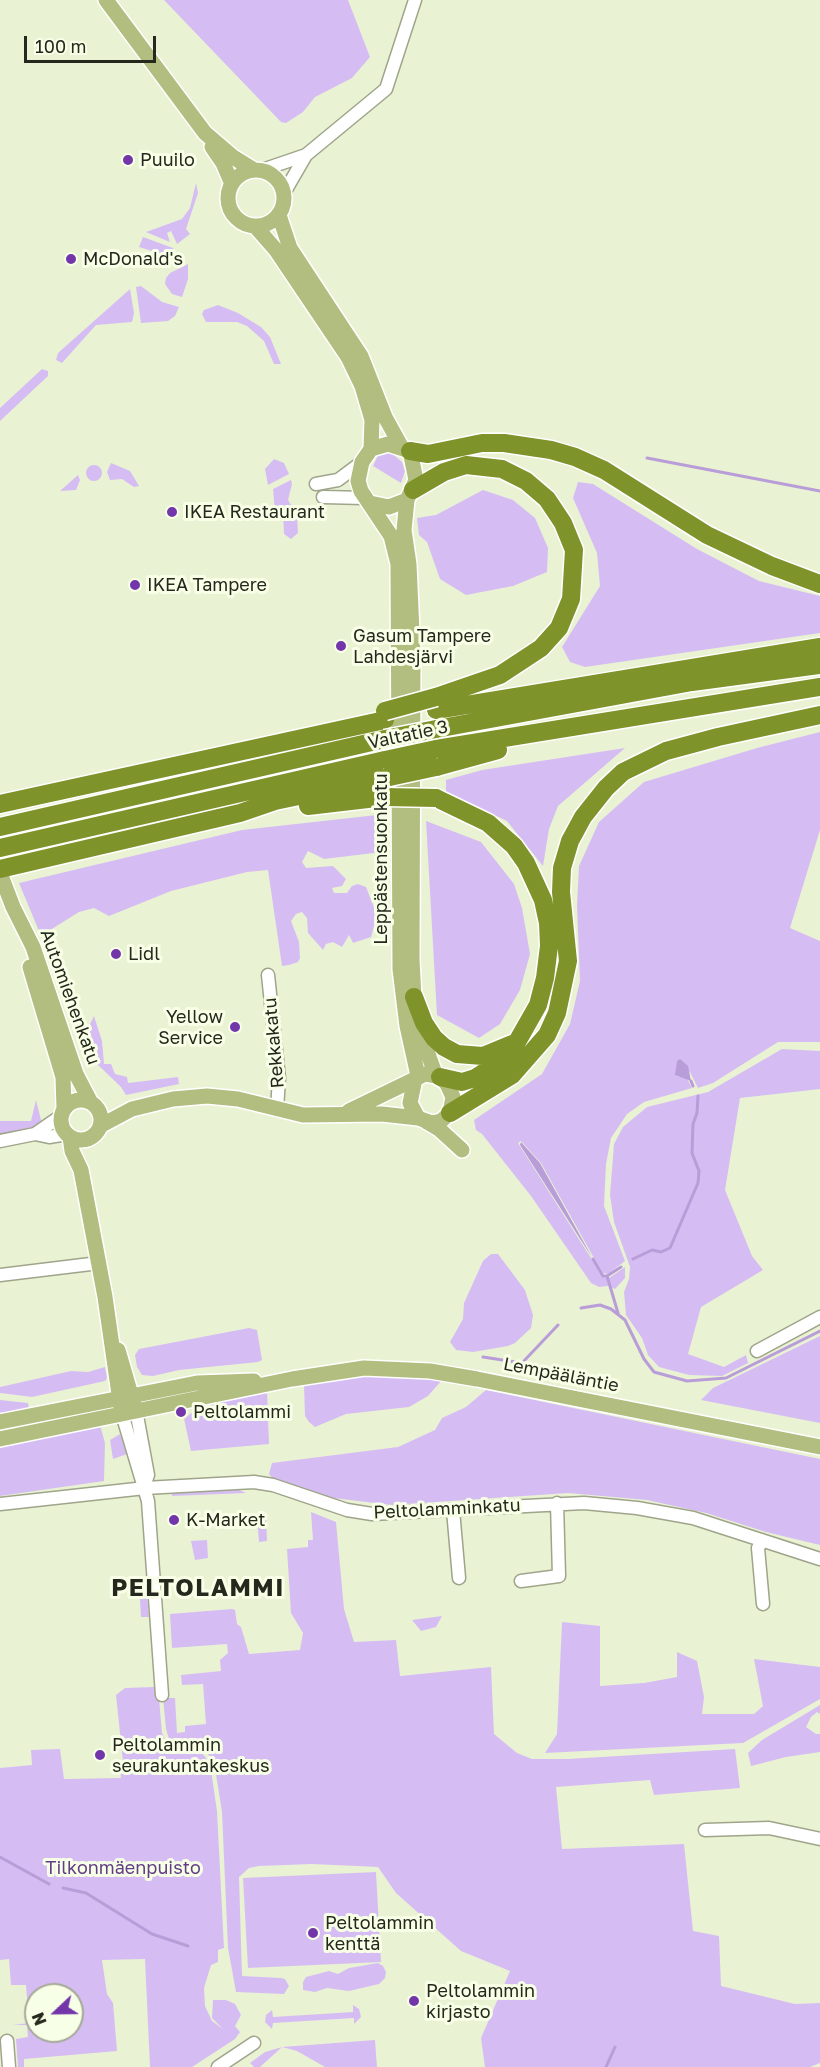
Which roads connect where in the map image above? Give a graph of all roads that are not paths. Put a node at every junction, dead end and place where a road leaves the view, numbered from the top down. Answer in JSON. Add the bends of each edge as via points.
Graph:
{"nodes":[{"id":1,"x":106,"y":0,"type":"edge"},
{"id":2,"x":415,"y":0,"type":"edge"},
{"id":3,"x":206,"y":133,"type":"junction"},
{"id":4,"x":306,"y":154,"type":"junction"},
{"id":5,"x":258,"y":170,"type":"junction"},
{"id":6,"x":232,"y":184,"type":"junction"},
{"id":7,"x":284,"y":193,"type":"junction"},
{"id":8,"x":279,"y":215,"type":"junction"},
{"id":9,"x":255,"y":226,"type":"junction"},
{"id":10,"x":371,"y":449,"type":"junction"},
{"id":11,"x":405,"y":449,"type":"junction"},
{"id":12,"x":362,"y":462,"type":"junction"},
{"id":13,"x":316,"y":484,"type":"dead end"},
{"id":14,"x":410,"y":495,"type":"junction"},
{"id":15,"x":323,"y":497,"type":"dead end"},
{"id":16,"x":368,"y":500,"type":"junction"},
{"id":17,"x":820,"y":584,"type":"edge"},
{"id":18,"x":820,"y":646,"type":"edge"},
{"id":19,"x":820,"y":665,"type":"edge"},
{"id":20,"x":820,"y":687,"type":"edge"},
{"id":21,"x":436,"y":704,"type":"junction"},
{"id":22,"x":820,"y":715,"type":"edge"},
{"id":23,"x":385,"y":769,"type":"junction"},
{"id":24,"x":0,"y":804,"type":"edge"},
{"id":25,"x":240,"y":813,"type":"junction"},
{"id":26,"x":0,"y":827,"type":"edge"},
{"id":27,"x":4,"y":847,"type":"edge"},
{"id":28,"x":6,"y":869,"type":"edge"},
{"id":29,"x":13,"y":907,"type":"junction"},
{"id":30,"x":268,"y":975,"type":"dead end"},
{"id":31,"x":414,"y":997,"type":"junction"},
{"id":32,"x":521,"y":1038,"type":"junction"},
{"id":33,"x":438,"y":1077,"type":"junction"},
{"id":34,"x":416,"y":1078,"type":"junction"},
{"id":35,"x":92,"y":1103,"type":"junction"},
{"id":36,"x":132,"y":1109,"type":"junction"},
{"id":37,"x":277,"y":1110,"type":"junction"},
{"id":38,"x":62,"y":1112,"type":"junction"},
{"id":39,"x":341,"y":1114,"type":"junction"},
{"id":40,"x":449,"y":1114,"type":"junction"},
{"id":41,"x":422,"y":1120,"type":"junction"},
{"id":42,"x":96,"y":1132,"type":"junction"},
{"id":43,"x":35,"y":1134,"type":"junction"},
{"id":44,"x":69,"y":1136,"type":"junction"},
{"id":45,"x":0,"y":1141,"type":"edge"},
{"id":46,"x":81,"y":1170,"type":"junction"},
{"id":47,"x":99,"y":1263,"type":"junction"},
{"id":48,"x":0,"y":1275,"type":"edge"},
{"id":49,"x":820,"y":1317,"type":"edge"},
{"id":50,"x":757,"y":1352,"type":"dead end"},
{"id":51,"x":127,"y":1405,"type":"junction"},
{"id":52,"x":0,"y":1422,"type":"edge"},
{"id":53,"x":0,"y":1439,"type":"edge"},
{"id":54,"x":820,"y":1447,"type":"edge"},
{"id":55,"x":145,"y":1487,"type":"junction"},
{"id":56,"x":557,"y":1503,"type":"junction"},
{"id":57,"x":0,"y":1504,"type":"edge"},
{"id":58,"x":453,"y":1510,"type":"junction"},
{"id":59,"x":762,"y":1540,"type":"junction"},
{"id":60,"x":820,"y":1558,"type":"edge"},
{"id":61,"x":459,"y":1578,"type":"dead end"},
{"id":62,"x":521,"y":1581,"type":"dead end"},
{"id":63,"x":763,"y":1604,"type":"dead end"},
{"id":64,"x":162,"y":1695,"type":"dead end"},
{"id":65,"x":705,"y":1830,"type":"dead end"},
{"id":66,"x":820,"y":1839,"type":"edge"},
{"id":67,"x":7,"y":2041,"type":"dead end"},
{"id":68,"x":254,"y":2043,"type":"dead end"},
{"id":69,"x":9,"y":2067,"type":"edge"},
{"id":70,"x":218,"y":2067,"type":"edge"}],
"edges":[{"from":1,"to":3,"type":"main road"},
{"from":2,"to":4,"type":"street","via":[[386,88]]},
{"from":3,"to":5,"type":"main road","via":[[233,157]]},
{"from":3,"to":6,"type":"main road"},
{"from":4,"to":5,"type":"street"},
{"from":4,"to":7,"type":"street"},
{"from":5,"to":6,"type":"main road","via":[[241,174]]},
{"from":5,"to":7,"type":"main road","via":[[277,179]]},
{"from":6,"to":9,"type":"main road","via":[[228,197],[231,211],[241,221]]},
{"from":7,"to":8,"type":"main road"},
{"from":8,"to":9,"type":"main road","via":[[268,224]]},
{"from":8,"to":11,"type":"main road","via":[[290,248],[361,356],[385,417]]},
{"from":9,"to":10,"type":"main road","via":[[276,250],[348,357],[372,420]]},
{"from":10,"to":11,"type":"main road","via":[[388,444]]},
{"from":10,"to":12,"type":"main road"},
{"from":11,"to":14,"type":"main road","via":[[416,470]]},
{"from":11,"to":17,"type":"highway","via":[[428,454],[482,442],[526,445],[567,455],[604,470],[706,535]]},
{"from":12,"to":13,"type":"street","via":[[338,480]]},
{"from":12,"to":16,"type":"main road","via":[[358,481]]},
{"from":14,"to":16,"type":"main road","via":[[389,507]]},
{"from":14,"to":21,"type":"highway","via":[[444,472],[466,465],[502,469],[526,481],[547,499],[563,522],[574,550],[571,599],[559,628],[546,643],[532,657],[500,675]]},
{"from":14,"to":31,"type":"main road","name":"Leppästensuonkatu","via":[[404,530],[410,564],[413,655]]},
{"from":15,"to":16,"type":"street"},
{"from":16,"to":34,"type":"main road","name":"Leppästensuonkatu","via":[[391,536],[398,564],[400,969]]},
{"from":18,"to":21,"type":"highway"},
{"from":19,"to":26,"type":"highway","name":"Valtatie 3","bridge":true,"via":[[692,682],[385,739]]},
{"from":20,"to":23,"type":"highway","bridge":true,"via":[[581,727]]},
{"from":21,"to":24,"type":"highway"},
{"from":22,"to":40,"type":"highway","via":[[666,752],[623,772],[606,788],[583,817],[562,868],[568,961],[557,1013],[547,1035],[512,1075]]},
{"from":23,"to":25,"type":"highway"},
{"from":23,"to":27,"type":"highway","name":"Valtatie 3"},
{"from":25,"to":28,"type":"highway"},
{"from":25,"to":32,"type":"highway","bridge":true,"via":[[385,797],[436,798],[501,833],[526,863],[543,900],[549,946],[538,1005]]},
{"from":28,"to":29,"type":"main road","name":"Automiehenkatu"},
{"from":29,"to":35,"type":"main road","name":"Automiehenkatu","via":[[33,947],[76,1074]]},
{"from":29,"to":38,"type":"main road","name":"Automiehenkatu","via":[[63,1077]]},
{"from":30,"to":37,"type":"street","name":"Rekkakatu","via":[[279,1078]]},
{"from":31,"to":32,"type":"highway","via":[[434,1038],[457,1053],[483,1056]]},
{"from":31,"to":33,"type":"main road","name":"Leppästensuonkatu","via":[[419,1034]]},
{"from":32,"to":33,"type":"highway","via":[[505,1059],[475,1078],[462,1082]]},
{"from":33,"to":34,"type":"main road"},
{"from":33,"to":40,"type":"main road","via":[[451,1090]]},
{"from":34,"to":39,"type":"main road"},
{"from":34,"to":41,"type":"main road","via":[[410,1103]]},
{"from":35,"to":36,"type":"main road"},
{"from":35,"to":38,"type":"main road","via":[[79,1099]]},
{"from":35,"to":42,"type":"main road","via":[[101,1114]]},
{"from":36,"to":37,"type":"main road","via":[[207,1096],[238,1099]]},
{"from":36,"to":42,"type":"main road"},
{"from":37,"to":39,"type":"main road"},
{"from":38,"to":43,"type":"street"},
{"from":38,"to":44,"type":"main road","via":[[63,1130]]},
{"from":39,"to":41,"type":"main road"},
{"from":40,"to":41,"type":"main road","via":[[441,1121]]},
{"from":40,"to":41,"type":"main road","via":[[462,1150]]},
{"from":42,"to":44,"type":"main road","via":[[79,1140]]},
{"from":42,"to":46,"type":"main road","via":[[84,1148]]},
{"from":43,"to":44,"type":"street"},
{"from":43,"to":45,"type":"street"},
{"from":44,"to":46,"type":"main road"},
{"from":46,"to":47,"type":"main road"},
{"from":47,"to":48,"type":"street"},
{"from":47,"to":51,"type":"main road"},
{"from":49,"to":50,"type":"street"},
{"from":51,"to":52,"type":"main road","name":"Lempääläntie"},
{"from":51,"to":53,"type":"main road","name":"Lempääläntie"},
{"from":51,"to":54,"type":"main road","name":"Lempääläntie","via":[[216,1380],[292,1379],[364,1368],[430,1371]]},
{"from":51,"to":55,"type":"street"},
{"from":55,"to":57,"type":"street","name":"Peltolamminkatu"},
{"from":55,"to":58,"type":"street","name":"Peltolamminkatu","via":[[254,1482],[372,1515]]},
{"from":55,"to":64,"type":"street","via":[[152,1527]]},
{"from":56,"to":58,"type":"street","name":"Peltolamminkatu"},
{"from":56,"to":59,"type":"street","name":"Peltolamminkatu","via":[[604,1504],[668,1513]]},
{"from":56,"to":62,"type":"street","via":[[559,1576]]},
{"from":58,"to":61,"type":"street"},
{"from":59,"to":60,"type":"street","name":"Peltolamminkatu"},
{"from":59,"to":63,"type":"street","via":[[758,1548]]},
{"from":65,"to":66,"type":"street","via":[[769,1828]]},
{"from":67,"to":69,"type":"street"},
{"from":68,"to":70,"type":"street"}]}
